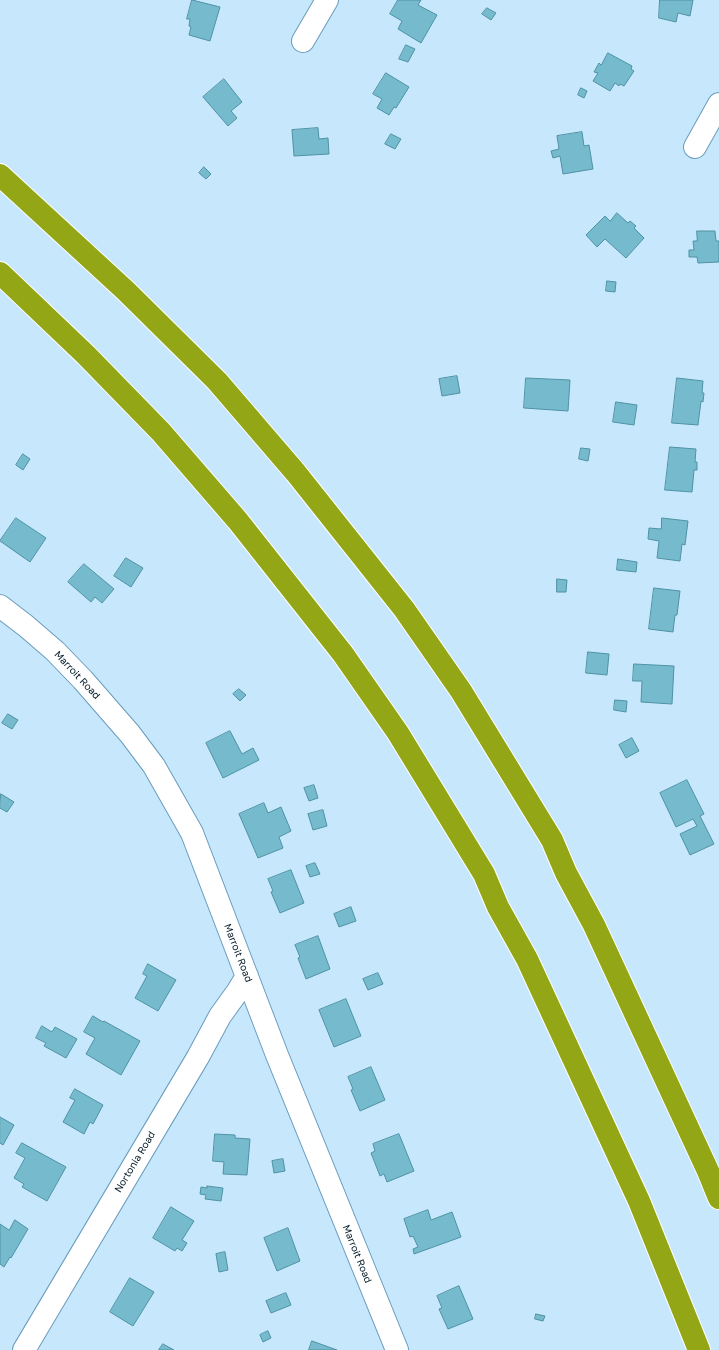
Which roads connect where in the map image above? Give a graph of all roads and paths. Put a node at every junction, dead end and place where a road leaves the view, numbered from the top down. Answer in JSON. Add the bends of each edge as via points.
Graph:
{"nodes":[{"id":1,"x":327,"y":0,"type":"edge"},
{"id":2,"x":303,"y":40,"type":"dead end"},
{"id":3,"x":719,"y":104,"type":"edge"},
{"id":4,"x":695,"y":147,"type":"dead end"},
{"id":5,"x":0,"y":175,"type":"edge"},
{"id":6,"x":0,"y":273,"type":"edge"},
{"id":7,"x":0,"y":606,"type":"edge"},
{"id":8,"x":247,"y":976,"type":"junction"},
{"id":9,"x":719,"y":1198,"type":"edge"},
{"id":10,"x":24,"y":1350,"type":"edge"},
{"id":11,"x":396,"y":1350,"type":"edge"},
{"id":12,"x":699,"y":1350,"type":"edge"}],
"edges":[{"from":1,"to":2,"type":"street"},
{"from":3,"to":4,"type":"street"},
{"from":5,"to":9,"type":"highway","via":[[126,291],[217,381],[296,473],[404,609],[461,691],[552,840],[566,873],[594,925]]},
{"from":6,"to":12,"type":"highway","via":[[161,432],[238,520],[343,654],[398,733],[484,874],[498,907],[527,959],[639,1201]]},
{"from":7,"to":8,"type":"street","name":"Marroit Road","via":[[55,651],[83,680],[154,766],[192,834]]},
{"from":8,"to":10,"type":"street","name":"Nortonia Road","via":[[220,1016]]},
{"from":8,"to":11,"type":"street","name":"Marroit Road"}]}
